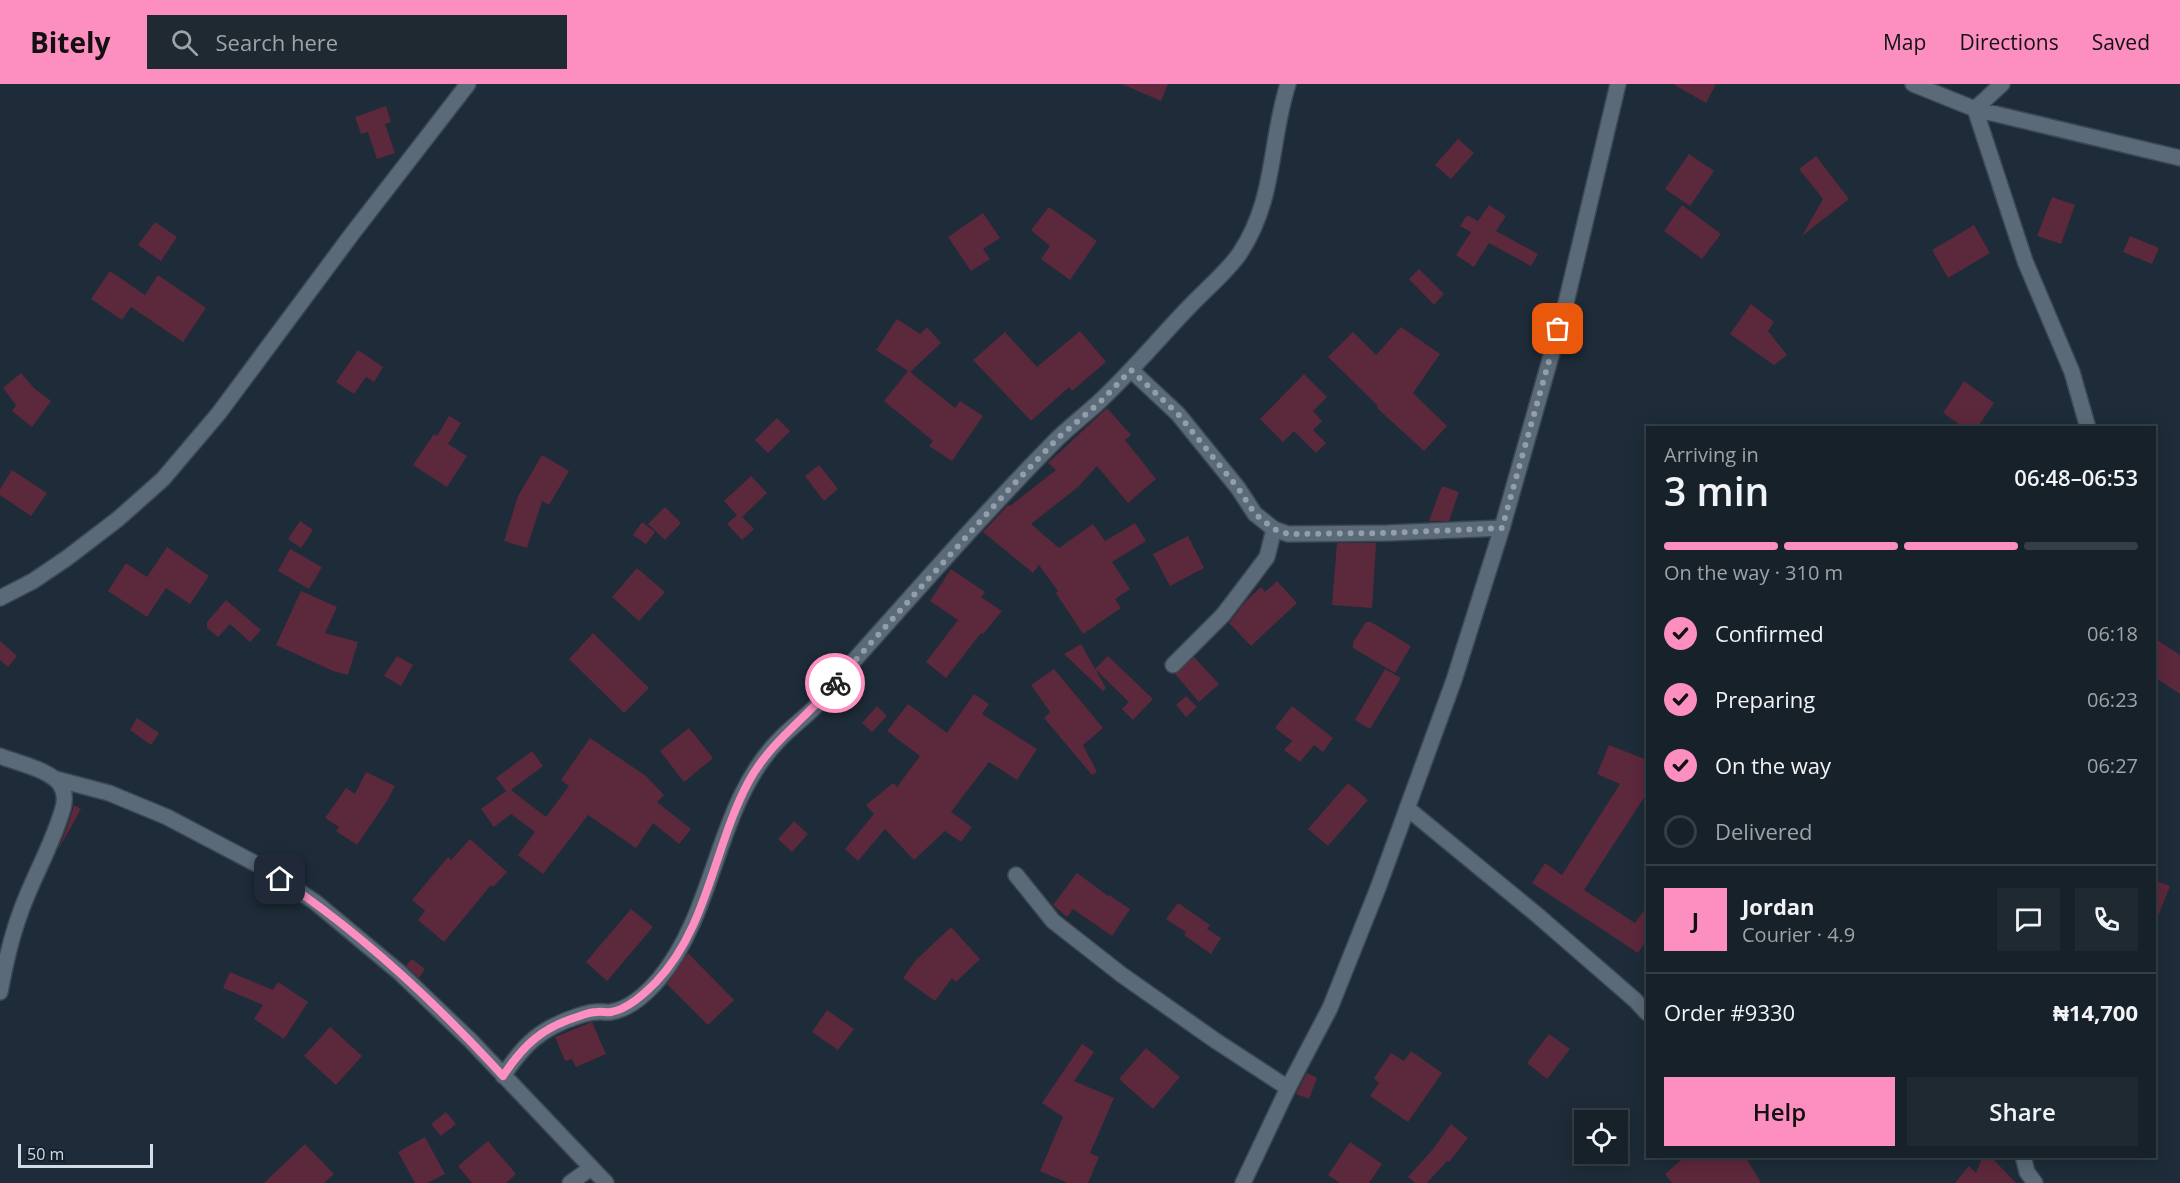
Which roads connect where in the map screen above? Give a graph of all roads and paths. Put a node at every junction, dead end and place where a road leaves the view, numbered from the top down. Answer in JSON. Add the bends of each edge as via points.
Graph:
{"nodes":[{"id":1,"x":468,"y":84,"type":"edge"},
{"id":2,"x":1288,"y":84,"type":"edge"},
{"id":3,"x":1618,"y":84,"type":"edge"},
{"id":4,"x":1913,"y":84,"type":"edge"},
{"id":5,"x":2002,"y":84,"type":"edge"},
{"id":6,"x":1975,"y":109,"type":"junction"},
{"id":7,"x":2180,"y":158,"type":"edge"},
{"id":8,"x":1131,"y":370,"type":"junction"},
{"id":9,"x":2087,"y":426,"type":"edge"},
{"id":10,"x":1502,"y":528,"type":"junction"},
{"id":11,"x":1274,"y":529,"type":"junction"},
{"id":12,"x":0,"y":597,"type":"edge"},
{"id":13,"x":1173,"y":665,"type":"dead end"},
{"id":14,"x":0,"y":756,"type":"edge"},
{"id":15,"x":56,"y":779,"type":"junction"},
{"id":16,"x":1407,"y":808,"type":"junction"},
{"id":17,"x":1016,"y":875,"type":"dead end"},
{"id":18,"x":0,"y":992,"type":"edge"},
{"id":19,"x":1646,"y":1012,"type":"edge"},
{"id":20,"x":503,"y":1076,"type":"junction"},
{"id":21,"x":1287,"y":1088,"type":"junction"},
{"id":22,"x":2024,"y":1158,"type":"edge"},
{"id":23,"x":591,"y":1168,"type":"junction"},
{"id":24,"x":570,"y":1183,"type":"edge"},
{"id":25,"x":606,"y":1183,"type":"edge"},
{"id":26,"x":1243,"y":1183,"type":"edge"},
{"id":27,"x":2035,"y":1183,"type":"edge"}],
"edges":[{"from":1,"to":12,"type":"street","via":[[219,413],[163,478],[67,558]]},
{"from":2,"to":8,"type":"street","via":[[1262,211],[1238,255]]},
{"from":3,"to":10,"type":"street","via":[[1565,307]]},
{"from":4,"to":6,"type":"street"},
{"from":5,"to":6,"type":"street"},
{"from":6,"to":7,"type":"street"},
{"from":6,"to":9,"type":"street","via":[[2025,261],[2072,372]]},
{"from":8,"to":11,"type":"street","via":[[1178,414],[1255,514]]},
{"from":8,"to":20,"type":"street","via":[[1019,478],[818,704],[771,749],[748,781],[694,922],[657,981],[623,1008],[580,1016],[538,1036],[520,1051]]},
{"from":10,"to":11,"type":"street","via":[[1288,534]]},
{"from":10,"to":16,"type":"street","via":[[1454,681]]},
{"from":11,"to":13,"type":"street","via":[[1267,556],[1252,578],[1223,615]]},
{"from":14,"to":15,"type":"street"},
{"from":15,"to":18,"type":"street","via":[[63,788],[64,806],[20,912]]},
{"from":15,"to":20,"type":"street","via":[[109,793],[167,817],[262,867],[315,902],[399,972]]},
{"from":16,"to":19,"type":"street","via":[[1536,914]]},
{"from":16,"to":21,"type":"street","via":[[1329,1008]]},
{"from":17,"to":21,"type":"street","via":[[1053,921],[1114,969]]},
{"from":20,"to":23,"type":"street"},
{"from":21,"to":26,"type":"street"},
{"from":22,"to":27,"type":"street"},
{"from":23,"to":24,"type":"street"},
{"from":23,"to":25,"type":"street"}]}
